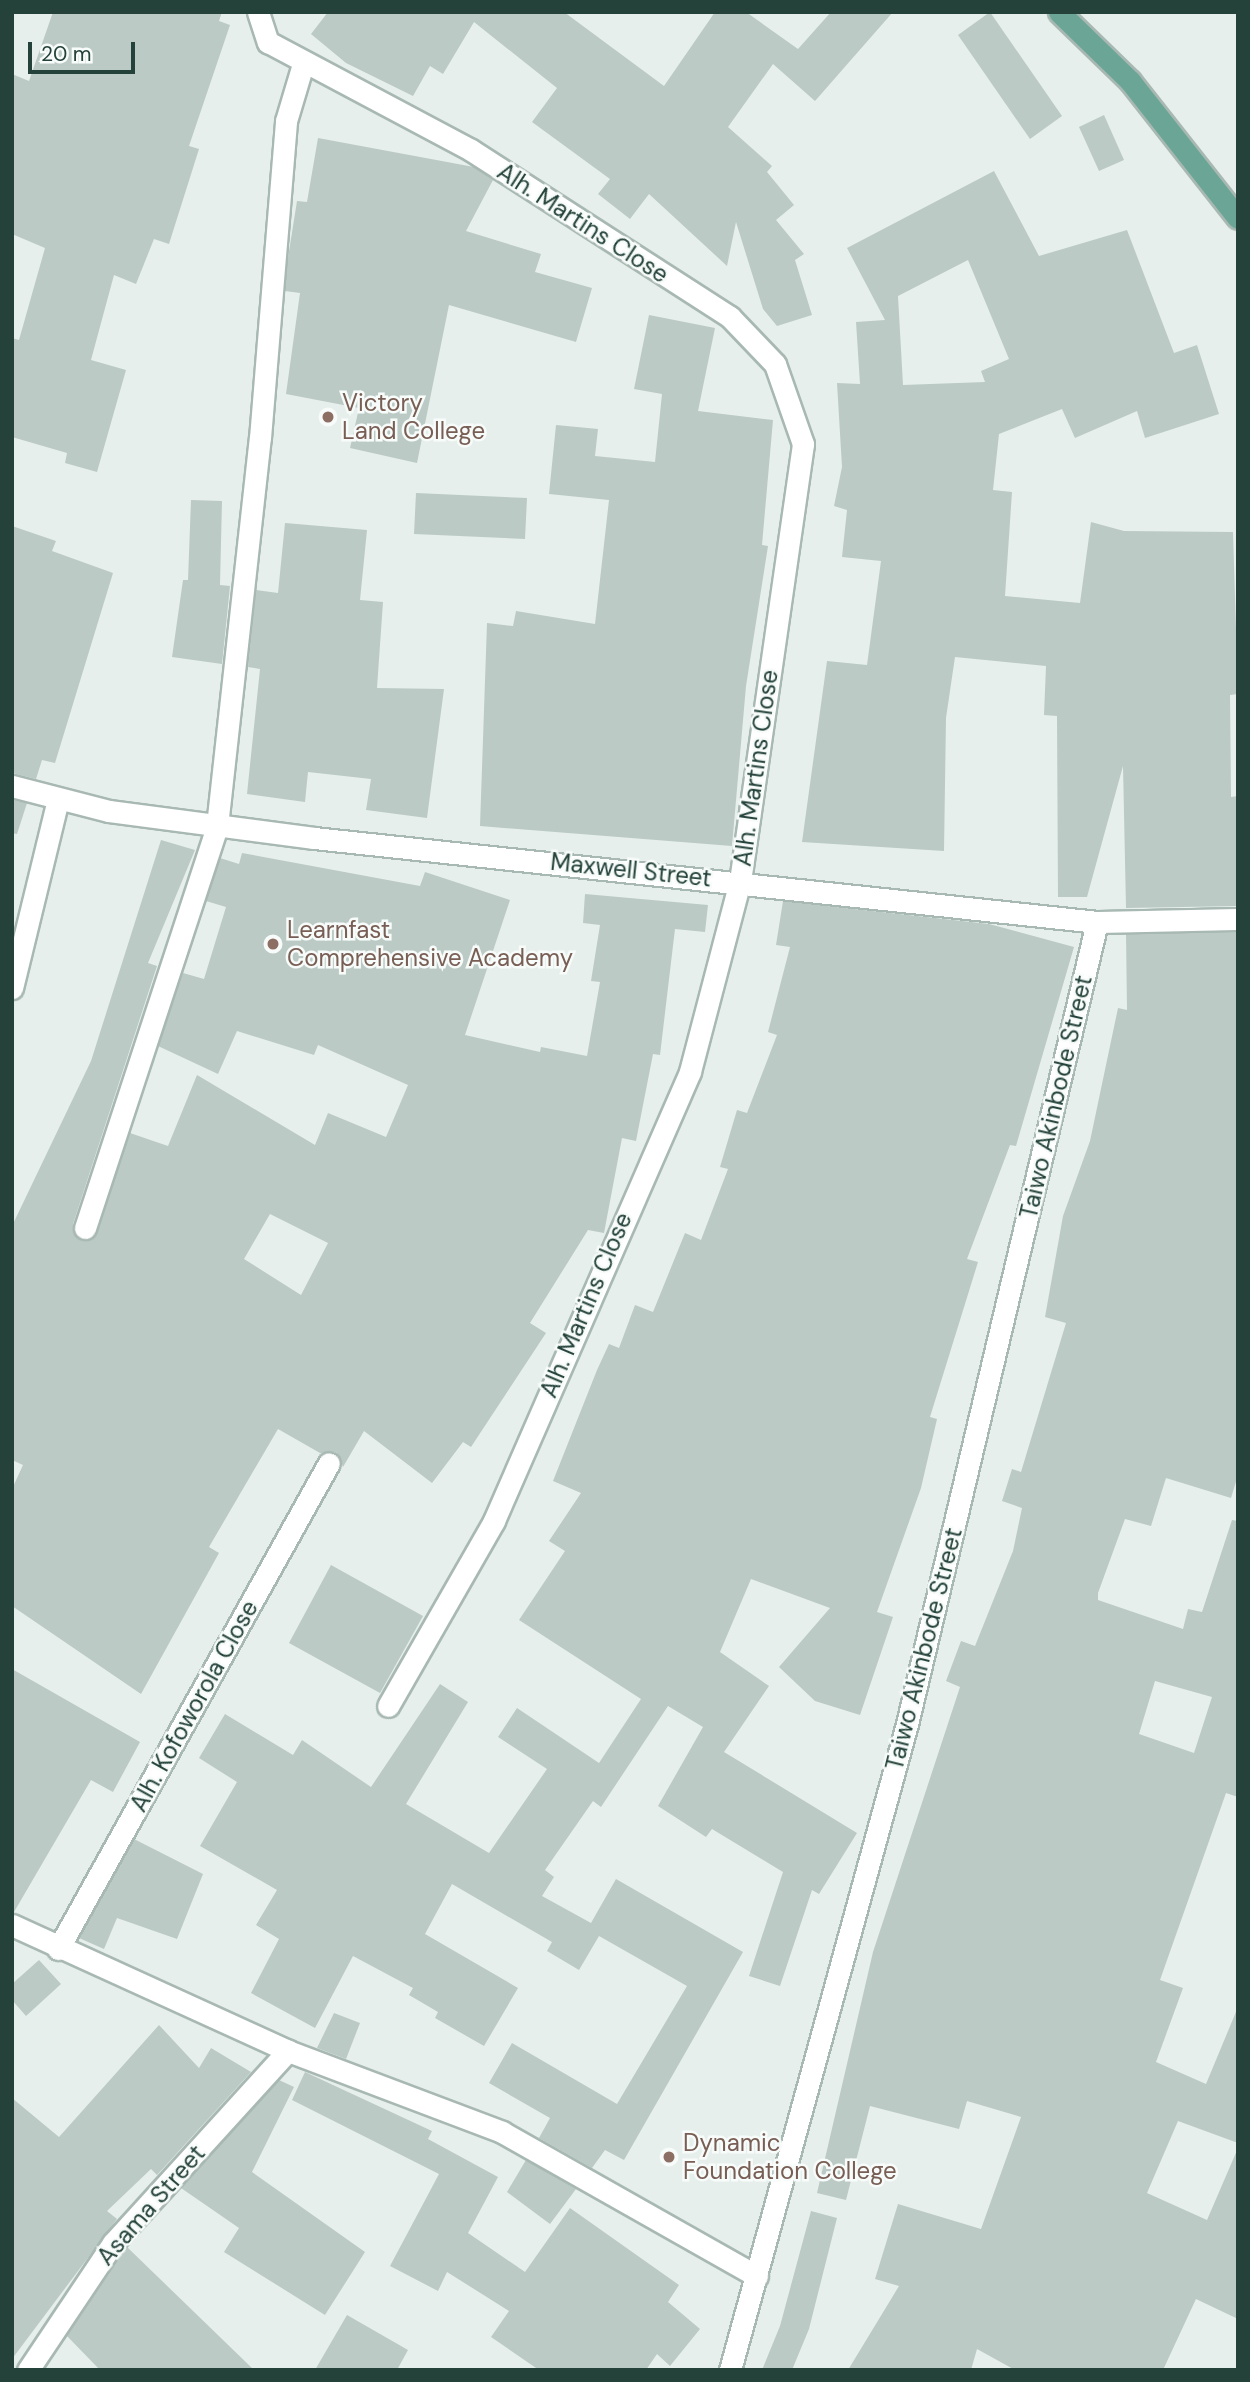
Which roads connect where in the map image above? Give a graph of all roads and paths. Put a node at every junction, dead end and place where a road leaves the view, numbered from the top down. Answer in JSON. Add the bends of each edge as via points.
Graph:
{"nodes":[{"id":1,"x":258,"y":12,"type":"edge"},
{"id":2,"x":1059,"y":12,"type":"edge"},
{"id":3,"x":303,"y":64,"type":"junction"},
{"id":4,"x":1238,"y":218,"type":"edge"},
{"id":5,"x":12,"y":786,"type":"edge"},
{"id":6,"x":64,"y":800,"type":"junction"},
{"id":7,"x":217,"y":827,"type":"junction"},
{"id":8,"x":740,"y":881,"type":"junction"},
{"id":9,"x":1238,"y":919,"type":"edge"},
{"id":10,"x":1097,"y":922,"type":"junction"},
{"id":11,"x":12,"y":988,"type":"edge"},
{"id":12,"x":85,"y":1228,"type":"dead end"},
{"id":13,"x":329,"y":1463,"type":"dead end"},
{"id":14,"x":388,"y":1706,"type":"dead end"},
{"id":15,"x":12,"y":1925,"type":"edge"},
{"id":16,"x":58,"y":1949,"type":"junction"},
{"id":17,"x":288,"y":2051,"type":"junction"},
{"id":18,"x":757,"y":2276,"type":"junction"},
{"id":19,"x":27,"y":2370,"type":"edge"},
{"id":20,"x":730,"y":2370,"type":"edge"}],
"edges":[{"from":1,"to":3,"type":"street","name":"Alh. Martins Close","via":[[268,42]]},
{"from":2,"to":4,"type":"main road","via":[[1130,81]]},
{"from":3,"to":7,"type":"street","via":[[286,121],[260,438]]},
{"from":3,"to":8,"type":"street","name":"Alh. Martins Close","via":[[471,150],[730,317],[775,364],[803,444]]},
{"from":5,"to":6,"type":"street","name":"Maxwell Street"},
{"from":6,"to":7,"type":"street","name":"Maxwell Street"},
{"from":6,"to":11,"type":"street"},
{"from":7,"to":8,"type":"street","name":"Maxwell Street"},
{"from":7,"to":12,"type":"street"},
{"from":8,"to":10,"type":"street","name":"Maxwell Street"},
{"from":8,"to":14,"type":"street","name":"Alh. Martins Close","via":[[690,1072],[494,1521]]},
{"from":9,"to":10,"type":"street","name":"Maxwell Street"},
{"from":10,"to":18,"type":"street","name":"Taiwo Akinbode Street","via":[[907,1724]]},
{"from":13,"to":16,"type":"street","name":"Alh. Kofoworola Close"},
{"from":15,"to":16,"type":"street"},
{"from":16,"to":17,"type":"street"},
{"from":17,"to":18,"type":"street","via":[[502,2132]]},
{"from":17,"to":19,"type":"street","name":"Asama Street","via":[[113,2243]]},
{"from":18,"to":20,"type":"street","name":"Taiwo Akinbode Street"}]}
